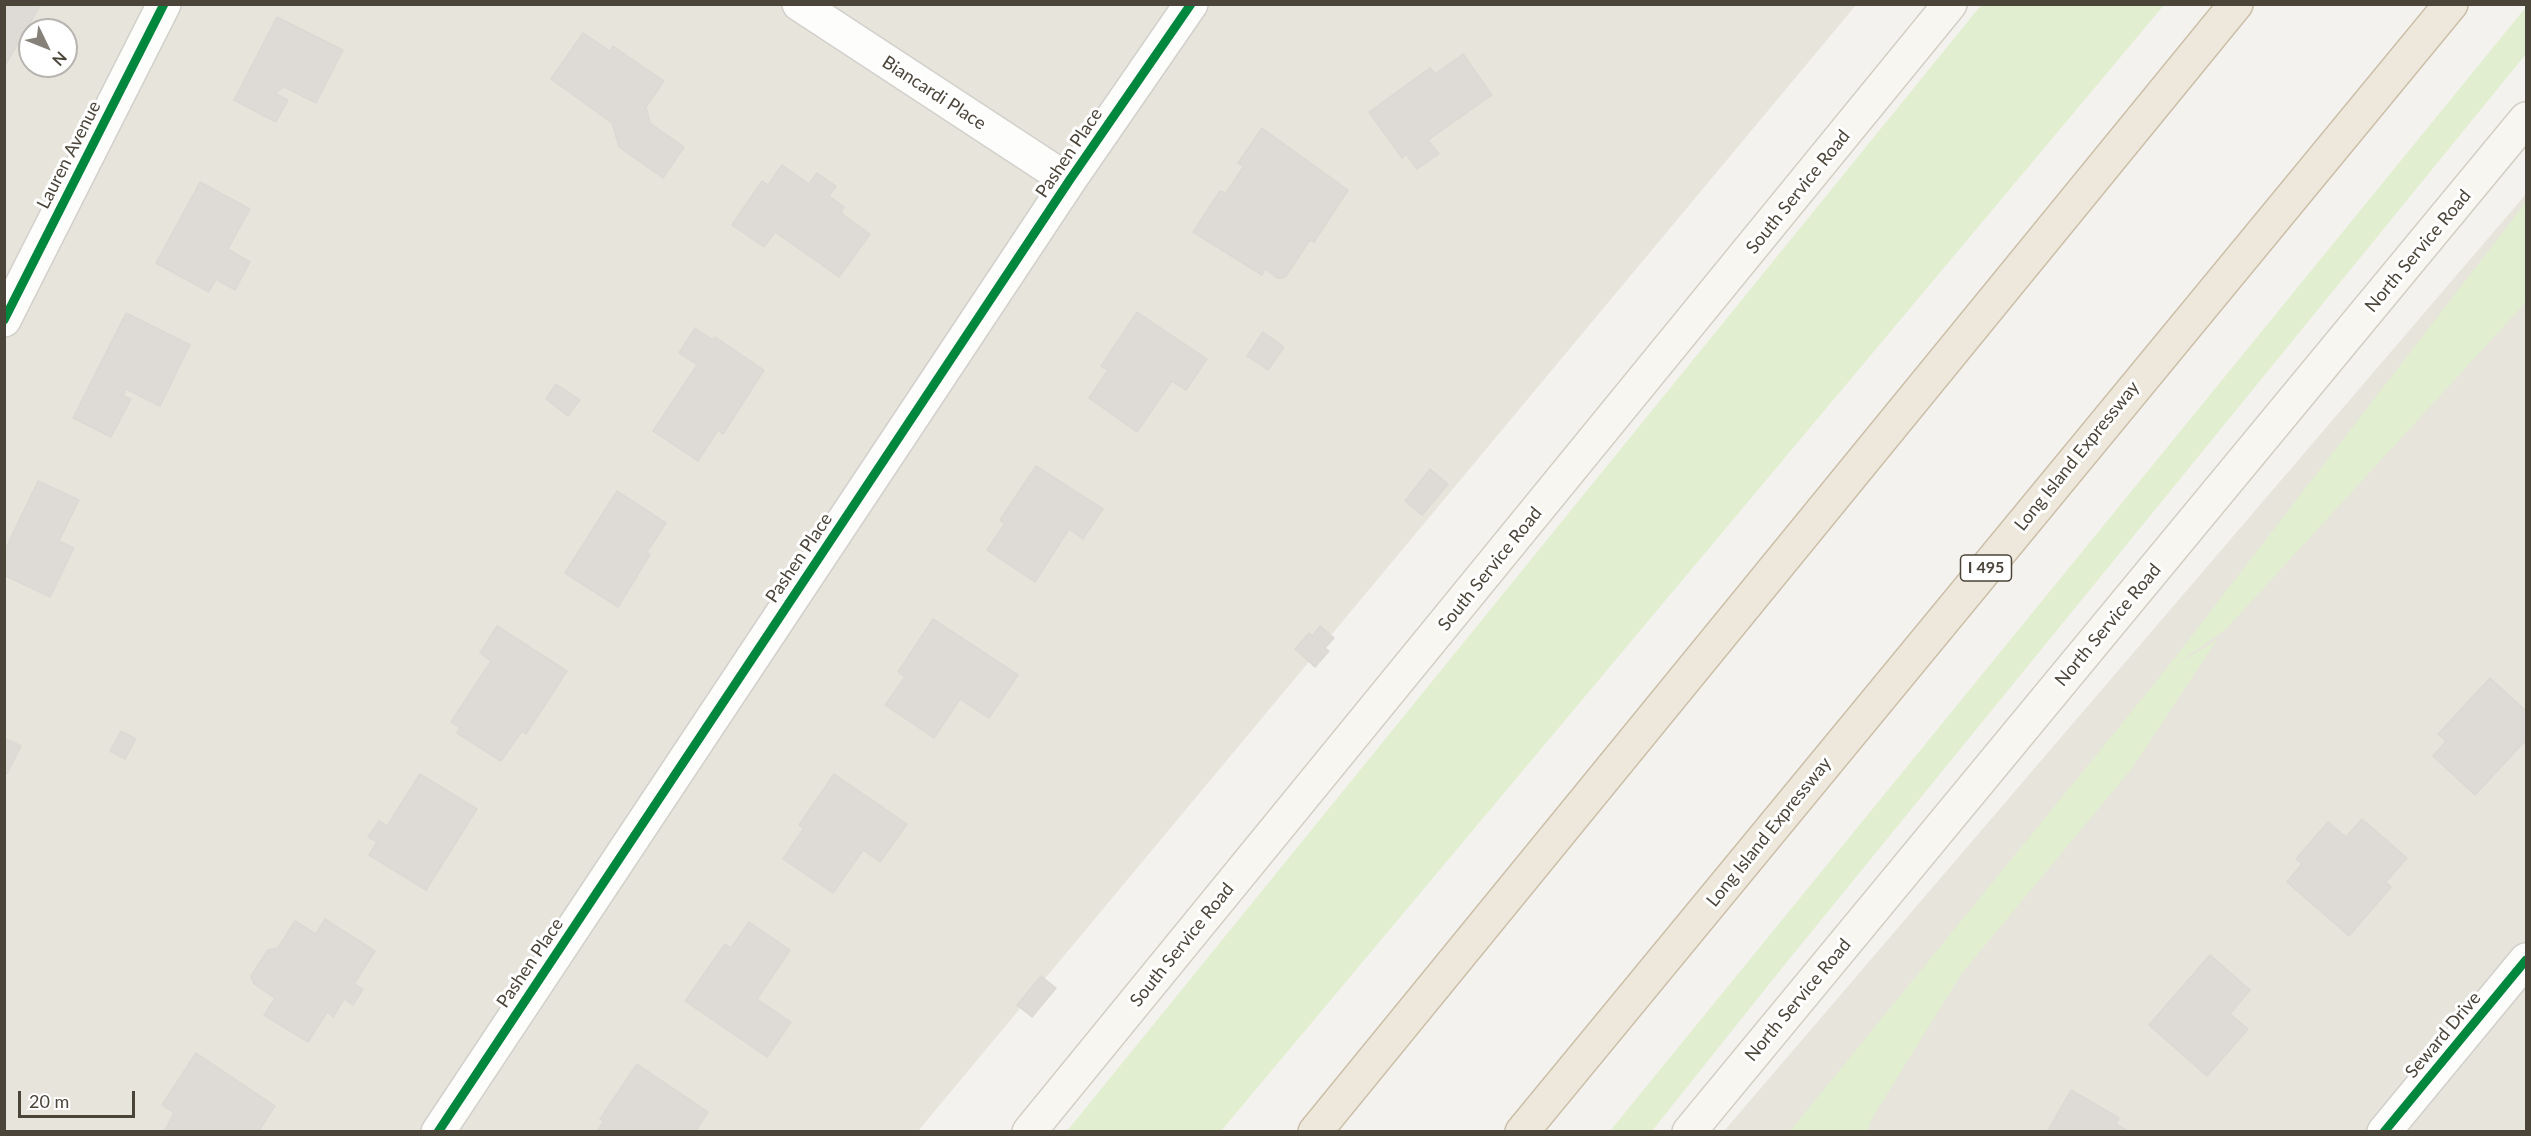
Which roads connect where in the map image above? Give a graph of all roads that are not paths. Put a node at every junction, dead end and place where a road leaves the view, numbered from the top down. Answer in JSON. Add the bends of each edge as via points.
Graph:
{"nodes":[{"id":1,"x":164,"y":4,"type":"edge"},
{"id":2,"x":799,"y":4,"type":"edge"},
{"id":3,"x":1191,"y":4,"type":"edge"},
{"id":4,"x":1950,"y":4,"type":"edge"},
{"id":5,"x":2236,"y":4,"type":"edge"},
{"id":6,"x":2451,"y":4,"type":"edge"},
{"id":7,"x":2526,"y":119,"type":"edge"},
{"id":8,"x":1069,"y":181,"type":"junction"},
{"id":9,"x":4,"y":320,"type":"edge"},
{"id":10,"x":2526,"y":960,"type":"edge"},
{"id":11,"x":438,"y":1131,"type":"edge"},
{"id":12,"x":1029,"y":1131,"type":"edge"},
{"id":13,"x":1315,"y":1131,"type":"edge"},
{"id":14,"x":1522,"y":1131,"type":"edge"},
{"id":15,"x":1689,"y":1131,"type":"edge"},
{"id":16,"x":2384,"y":1131,"type":"edge"}],
"edges":[{"from":1,"to":9,"type":"street","name":"Lauren Avenue"},
{"from":2,"to":8,"type":"street","name":"Biancardi Place"},
{"from":3,"to":8,"type":"street","name":"Pashen Place"},
{"from":4,"to":12,"type":"main road","name":"South Service Road"},
{"from":5,"to":13,"type":"highway"},
{"from":6,"to":14,"type":"highway","name":"Long Island Expressway","number":"I 495"},
{"from":7,"to":15,"type":"main road","name":"North Service Road"},
{"from":8,"to":11,"type":"street","name":"Pashen Place"},
{"from":10,"to":16,"type":"street","name":"Seward Drive"}]}
